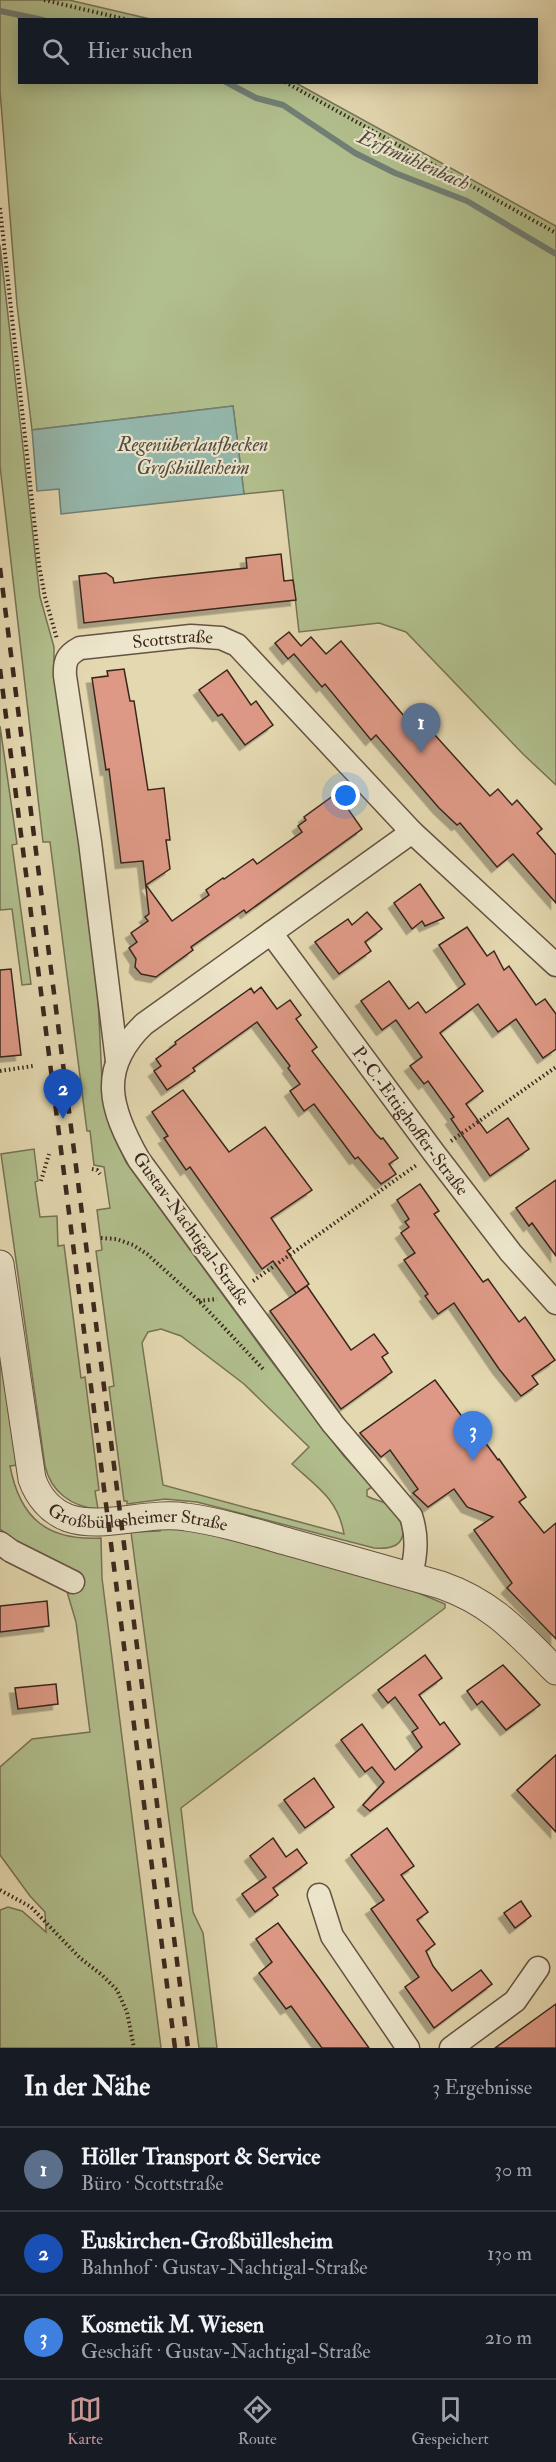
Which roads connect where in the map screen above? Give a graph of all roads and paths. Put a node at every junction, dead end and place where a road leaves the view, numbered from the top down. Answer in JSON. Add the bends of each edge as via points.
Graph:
{"nodes":[{"id":1,"x":44,"y":0,"type":"edge"},
{"id":2,"x":120,"y":18,"type":"edge"},
{"id":3,"x":289,"y":84,"type":"edge"},
{"id":4,"x":0,"y":208,"type":"edge"},
{"id":5,"x":556,"y":233,"type":"edge"},
{"id":6,"x":66,"y":659,"type":"junction"},
{"id":7,"x":412,"y":832,"type":"junction"},
{"id":8,"x":271,"y":933,"type":"junction"},
{"id":9,"x":556,"y":965,"type":"edge"},
{"id":10,"x":117,"y":1061,"type":"junction"},
{"id":11,"x":33,"y":1066,"type":"dead end"},
{"id":12,"x":556,"y":1067,"type":"edge"},
{"id":13,"x":0,"y":1071,"type":"edge"},
{"id":14,"x":50,"y":1154,"type":"dead end"},
{"id":15,"x":426,"y":1158,"type":"junction"},
{"id":16,"x":92,"y":1169,"type":"dead end"},
{"id":17,"x":100,"y":1174,"type":"dead end"},
{"id":18,"x":41,"y":1181,"type":"dead end"},
{"id":19,"x":101,"y":1238,"type":"dead end"},
{"id":20,"x":0,"y":1264,"type":"edge"},
{"id":21,"x":250,"y":1283,"type":"dead end"},
{"id":22,"x":556,"y":1302,"type":"edge"},
{"id":23,"x":267,"y":1373,"type":"dead end"},
{"id":24,"x":0,"y":1543,"type":"edge"},
{"id":25,"x":411,"y":1576,"type":"junction"},
{"id":26,"x":73,"y":1582,"type":"dead end"},
{"id":27,"x":556,"y":1671,"type":"edge"},
{"id":28,"x":0,"y":1890,"type":"edge"},
{"id":29,"x":319,"y":1895,"type":"dead end"},
{"id":30,"x":538,"y":1968,"type":"dead end"},
{"id":31,"x":134,"y":2048,"type":"edge"},
{"id":32,"x":408,"y":2048,"type":"edge"},
{"id":33,"x":451,"y":2048,"type":"edge"}],
"edges":[{"from":1,"to":2,"type":"path"},
{"from":3,"to":5,"type":"path"},
{"from":4,"to":6,"type":"path","via":[[39,565],[45,597]]},
{"from":6,"to":7,"type":"street","name":"Scottstraße","via":[[80,648],[95,646],[191,636],[230,641],[245,651]]},
{"from":6,"to":10,"type":"street","via":[[65,676]]},
{"from":7,"to":8,"type":"street","name":"Gustav-Nachtigal-Straße"},
{"from":7,"to":9,"type":"street","name":"Scottstraße"},
{"from":8,"to":10,"type":"street","name":"Gustav-Nachtigal-Straße","via":[[144,1024]]},
{"from":8,"to":15,"type":"street","name":"P.-C.-Ettighoffer-Straße"},
{"from":10,"to":25,"type":"street","name":"Gustav-Nachtigal-Straße","via":[[112,1078],[116,1111],[139,1160],[333,1424],[411,1516],[416,1545]]},
{"from":11,"to":13,"type":"path"},
{"from":12,"to":15,"type":"path"},
{"from":14,"to":18,"type":"path"},
{"from":15,"to":21,"type":"path"},
{"from":15,"to":22,"type":"street","name":"P.-C.-Ettighoffer-Straße"},
{"from":16,"to":17,"type":"path"},
{"from":19,"to":23,"type":"path","via":[[133,1245],[155,1261],[200,1301]]},
{"from":20,"to":25,"type":"street","name":"Großbüllesheimer Straße","via":[[32,1479],[40,1496],[56,1512],[87,1521],[159,1515],[193,1518]]},
{"from":24,"to":26,"type":"street"},
{"from":25,"to":27,"type":"street","name":"Großbüllesheimer Straße","via":[[467,1595],[495,1612]]},
{"from":28,"to":31,"type":"path","via":[[31,1907],[117,1990],[127,2012]]},
{"from":29,"to":32,"type":"street","via":[[332,1936]]},
{"from":30,"to":33,"type":"street","via":[[515,2001]]}]}
